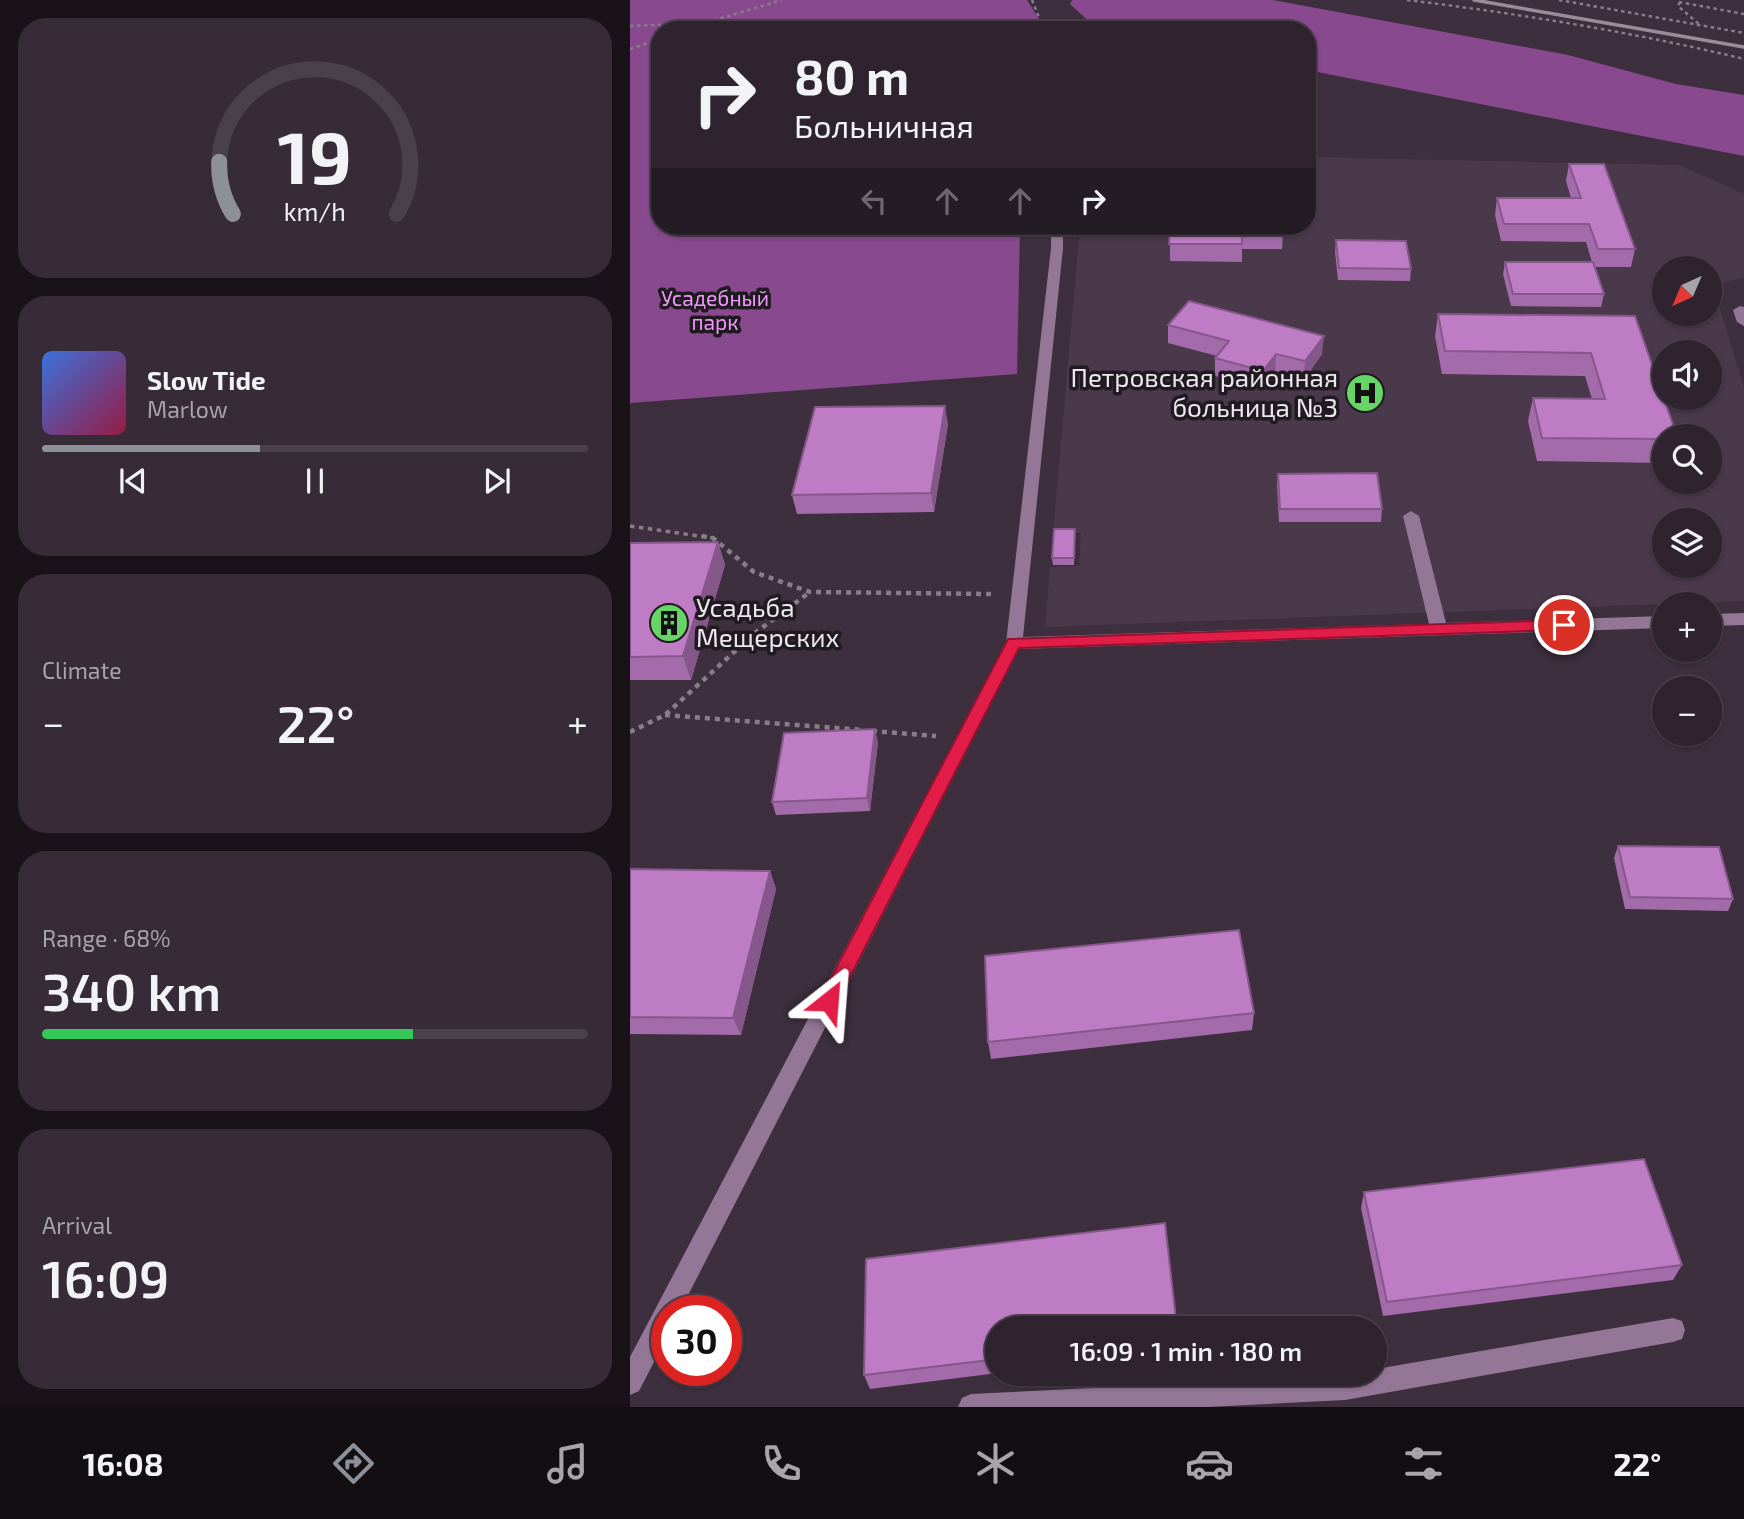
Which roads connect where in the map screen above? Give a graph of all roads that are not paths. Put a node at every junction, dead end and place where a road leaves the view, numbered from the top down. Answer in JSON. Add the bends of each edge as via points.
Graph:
{"nodes":[{"id":1,"x":1057,"y":235,"type":"edge"},
{"id":2,"x":1411,"y":516,"type":"dead end"},
{"id":3,"x":1744,"y":619,"type":"edge"},
{"id":4,"x":1722,"y":620,"type":"edge"},
{"id":5,"x":1652,"y":622,"type":"edge"},
{"id":6,"x":1439,"y":629,"type":"junction"},
{"id":7,"x":1014,"y":643,"type":"junction"},
{"id":8,"x":675,"y":1295,"type":"edge"},
{"id":9,"x":1673,"y":1329,"type":"dead end"},
{"id":10,"x":651,"y":1342,"type":"edge"},
{"id":11,"x":630,"y":1382,"type":"edge"},
{"id":12,"x":971,"y":1407,"type":"edge"}],
"edges":[{"from":1,"to":7,"type":"street"},
{"from":2,"to":6,"type":"street"},
{"from":3,"to":4,"type":"street"},
{"from":5,"to":6,"type":"street"},
{"from":6,"to":7,"type":"street"},
{"from":7,"to":8,"type":"street"},
{"from":9,"to":12,"type":"street","via":[[1345,1387]]},
{"from":10,"to":11,"type":"street"}]}
